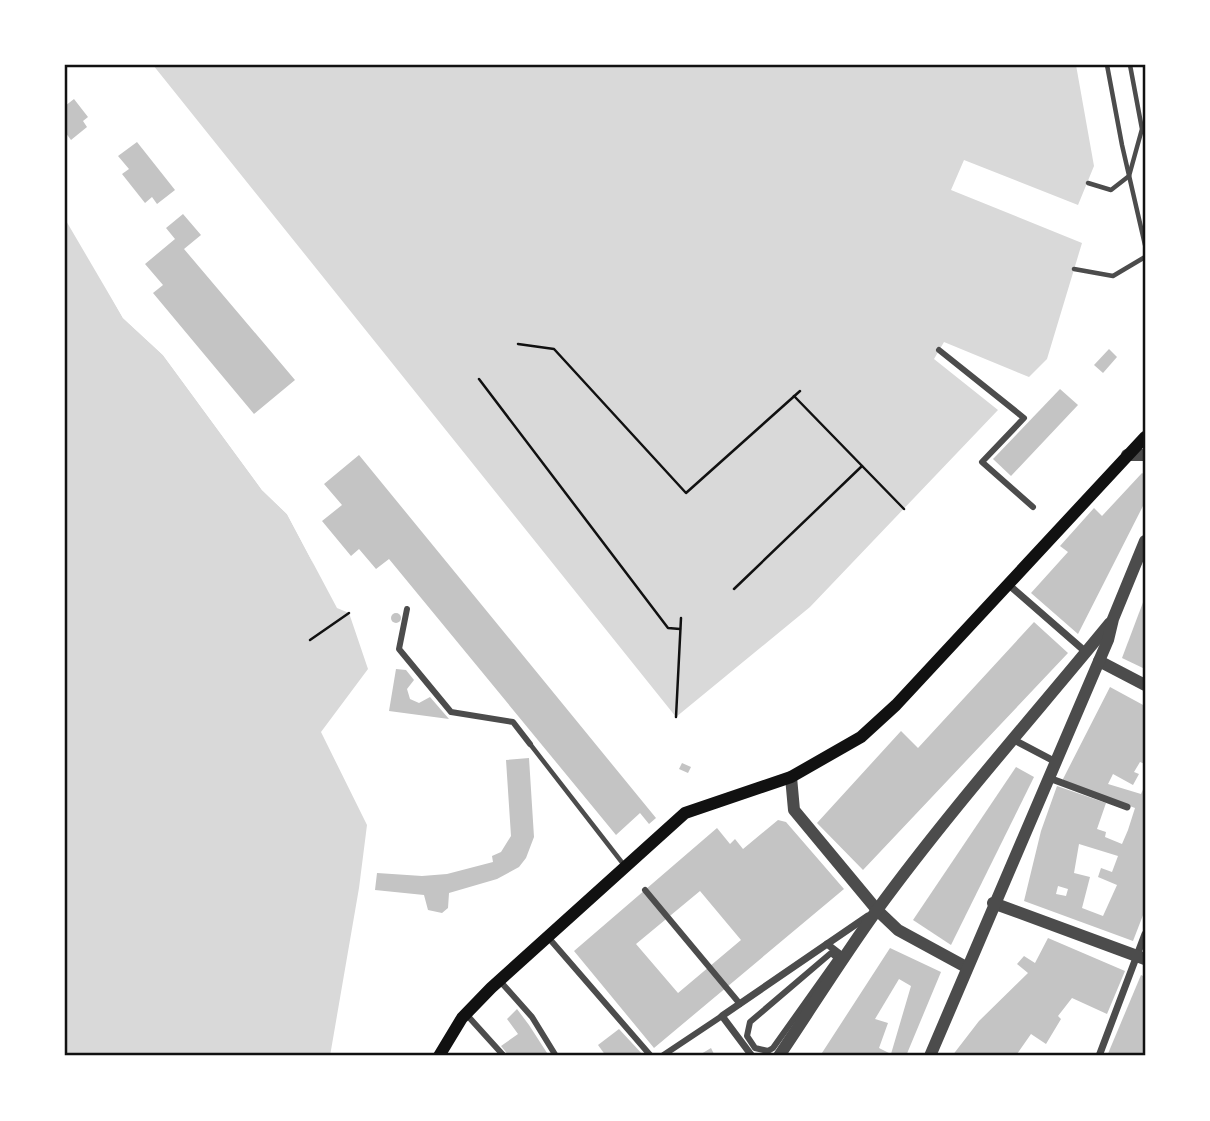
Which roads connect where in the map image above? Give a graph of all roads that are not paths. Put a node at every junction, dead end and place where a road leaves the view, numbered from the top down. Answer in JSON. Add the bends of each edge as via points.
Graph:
{"nodes":[{"id":1,"x":1107,"y":65,"type":"edge"},
{"id":2,"x":1130,"y":65,"type":"edge"},
{"id":3,"x":1129,"y":176,"type":"junction"},
{"id":4,"x":1088,"y":183,"type":"dead end"},
{"id":5,"x":1145,"y":245,"type":"edge"},
{"id":6,"x":1145,"y":257,"type":"edge"},
{"id":7,"x":1074,"y":269,"type":"dead end"},
{"id":8,"x":939,"y":350,"type":"dead end"},
{"id":9,"x":1145,"y":438,"type":"edge"},
{"id":10,"x":1145,"y":454,"type":"edge"},
{"id":11,"x":1127,"y":455,"type":"junction"},
{"id":12,"x":1033,"y":507,"type":"dead end"},
{"id":13,"x":1145,"y":541,"type":"edge"},
{"id":14,"x":1009,"y":585,"type":"junction"},
{"id":15,"x":407,"y":608,"type":"dead end"},
{"id":16,"x":1093,"y":657,"type":"junction"},
{"id":17,"x":1145,"y":685,"type":"edge"},
{"id":18,"x":1014,"y":740,"type":"junction"},
{"id":19,"x":530,"y":744,"type":"joint"},
{"id":20,"x":1056,"y":762,"type":"junction"},
{"id":21,"x":791,"y":777,"type":"junction"},
{"id":22,"x":1049,"y":778,"type":"junction"},
{"id":23,"x":1127,"y":807,"type":"dead end"},
{"id":24,"x":625,"y":865,"type":"junction"},
{"id":25,"x":645,"y":890,"type":"dead end"},
{"id":26,"x":993,"y":903,"type":"junction"},
{"id":27,"x":877,"y":910,"type":"junction"},
{"id":28,"x":1145,"y":934,"type":"edge"},
{"id":29,"x":547,"y":936,"type":"junction"},
{"id":30,"x":827,"y":944,"type":"junction"},
{"id":31,"x":1141,"y":958,"type":"edge"},
{"id":32,"x":842,"y":962,"type":"junction"},
{"id":33,"x":966,"y":967,"type":"junction"},
{"id":34,"x":499,"y":980,"type":"junction"},
{"id":35,"x":740,"y":1004,"type":"junction"},
{"id":36,"x":466,"y":1014,"type":"junction"},
{"id":37,"x":722,"y":1017,"type":"junction"},
{"id":38,"x":761,"y":1051,"type":"joint"},
{"id":39,"x":439,"y":1056,"type":"edge"},
{"id":40,"x":504,"y":1056,"type":"edge"},
{"id":41,"x":556,"y":1056,"type":"edge"},
{"id":42,"x":651,"y":1056,"type":"edge"},
{"id":43,"x":663,"y":1056,"type":"edge"},
{"id":44,"x":752,"y":1056,"type":"edge"},
{"id":45,"x":779,"y":1056,"type":"edge"},
{"id":46,"x":930,"y":1056,"type":"edge"},
{"id":47,"x":1099,"y":1056,"type":"edge"}],
"edges":[{"from":1,"to":3,"type":"lane"},
{"from":2,"to":3,"type":"lane","via":[[1142,129]]},
{"from":3,"to":4,"type":"lane","via":[[1111,190]]},
{"from":3,"to":5,"type":"lane"},
{"from":6,"to":7,"type":"lane","via":[[1113,275]]},
{"from":8,"to":12,"type":"street","via":[[1024,418],[982,461]]},
{"from":9,"to":11,"type":"main road"},
{"from":10,"to":11,"type":"street"},
{"from":11,"to":14,"type":"main road"},
{"from":13,"to":16,"type":"street"},
{"from":14,"to":16,"type":"street"},
{"from":14,"to":21,"type":"main road","via":[[861,737]]},
{"from":15,"to":19,"type":"street","via":[[400,649],[451,712],[513,722]]},
{"from":16,"to":17,"type":"street"},
{"from":16,"to":18,"type":"street"},
{"from":16,"to":20,"type":"street"},
{"from":18,"to":20,"type":"street"},
{"from":18,"to":27,"type":"street"},
{"from":19,"to":24,"type":"lane"},
{"from":20,"to":22,"type":"street"},
{"from":21,"to":24,"type":"main road","via":[[685,813]]},
{"from":21,"to":27,"type":"street","via":[[794,810]]},
{"from":22,"to":23,"type":"street"},
{"from":22,"to":26,"type":"street"},
{"from":24,"to":29,"type":"main road"},
{"from":25,"to":35,"type":"street"},
{"from":26,"to":31,"type":"street"},
{"from":26,"to":33,"type":"street"},
{"from":27,"to":30,"type":"street"},
{"from":27,"to":32,"type":"street"},
{"from":27,"to":33,"type":"street","via":[[898,930]]},
{"from":28,"to":31,"type":"street"},
{"from":29,"to":34,"type":"main road"},
{"from":29,"to":42,"type":"street"},
{"from":30,"to":32,"type":"street","via":[[840,954]]},
{"from":30,"to":35,"type":"street"},
{"from":31,"to":47,"type":"street"},
{"from":32,"to":45,"type":"street"},
{"from":33,"to":46,"type":"street"},
{"from":34,"to":36,"type":"main road"},
{"from":34,"to":41,"type":"street","via":[[532,1017]]},
{"from":35,"to":37,"type":"street"},
{"from":36,"to":39,"type":"main road"},
{"from":36,"to":40,"type":"street"},
{"from":37,"to":43,"type":"street"},
{"from":37,"to":44,"type":"street"},
{"from":38,"to":38,"type":"street","via":[[773,1048],[837,958],[834,953],[750,1022],[747,1036]]}]}
